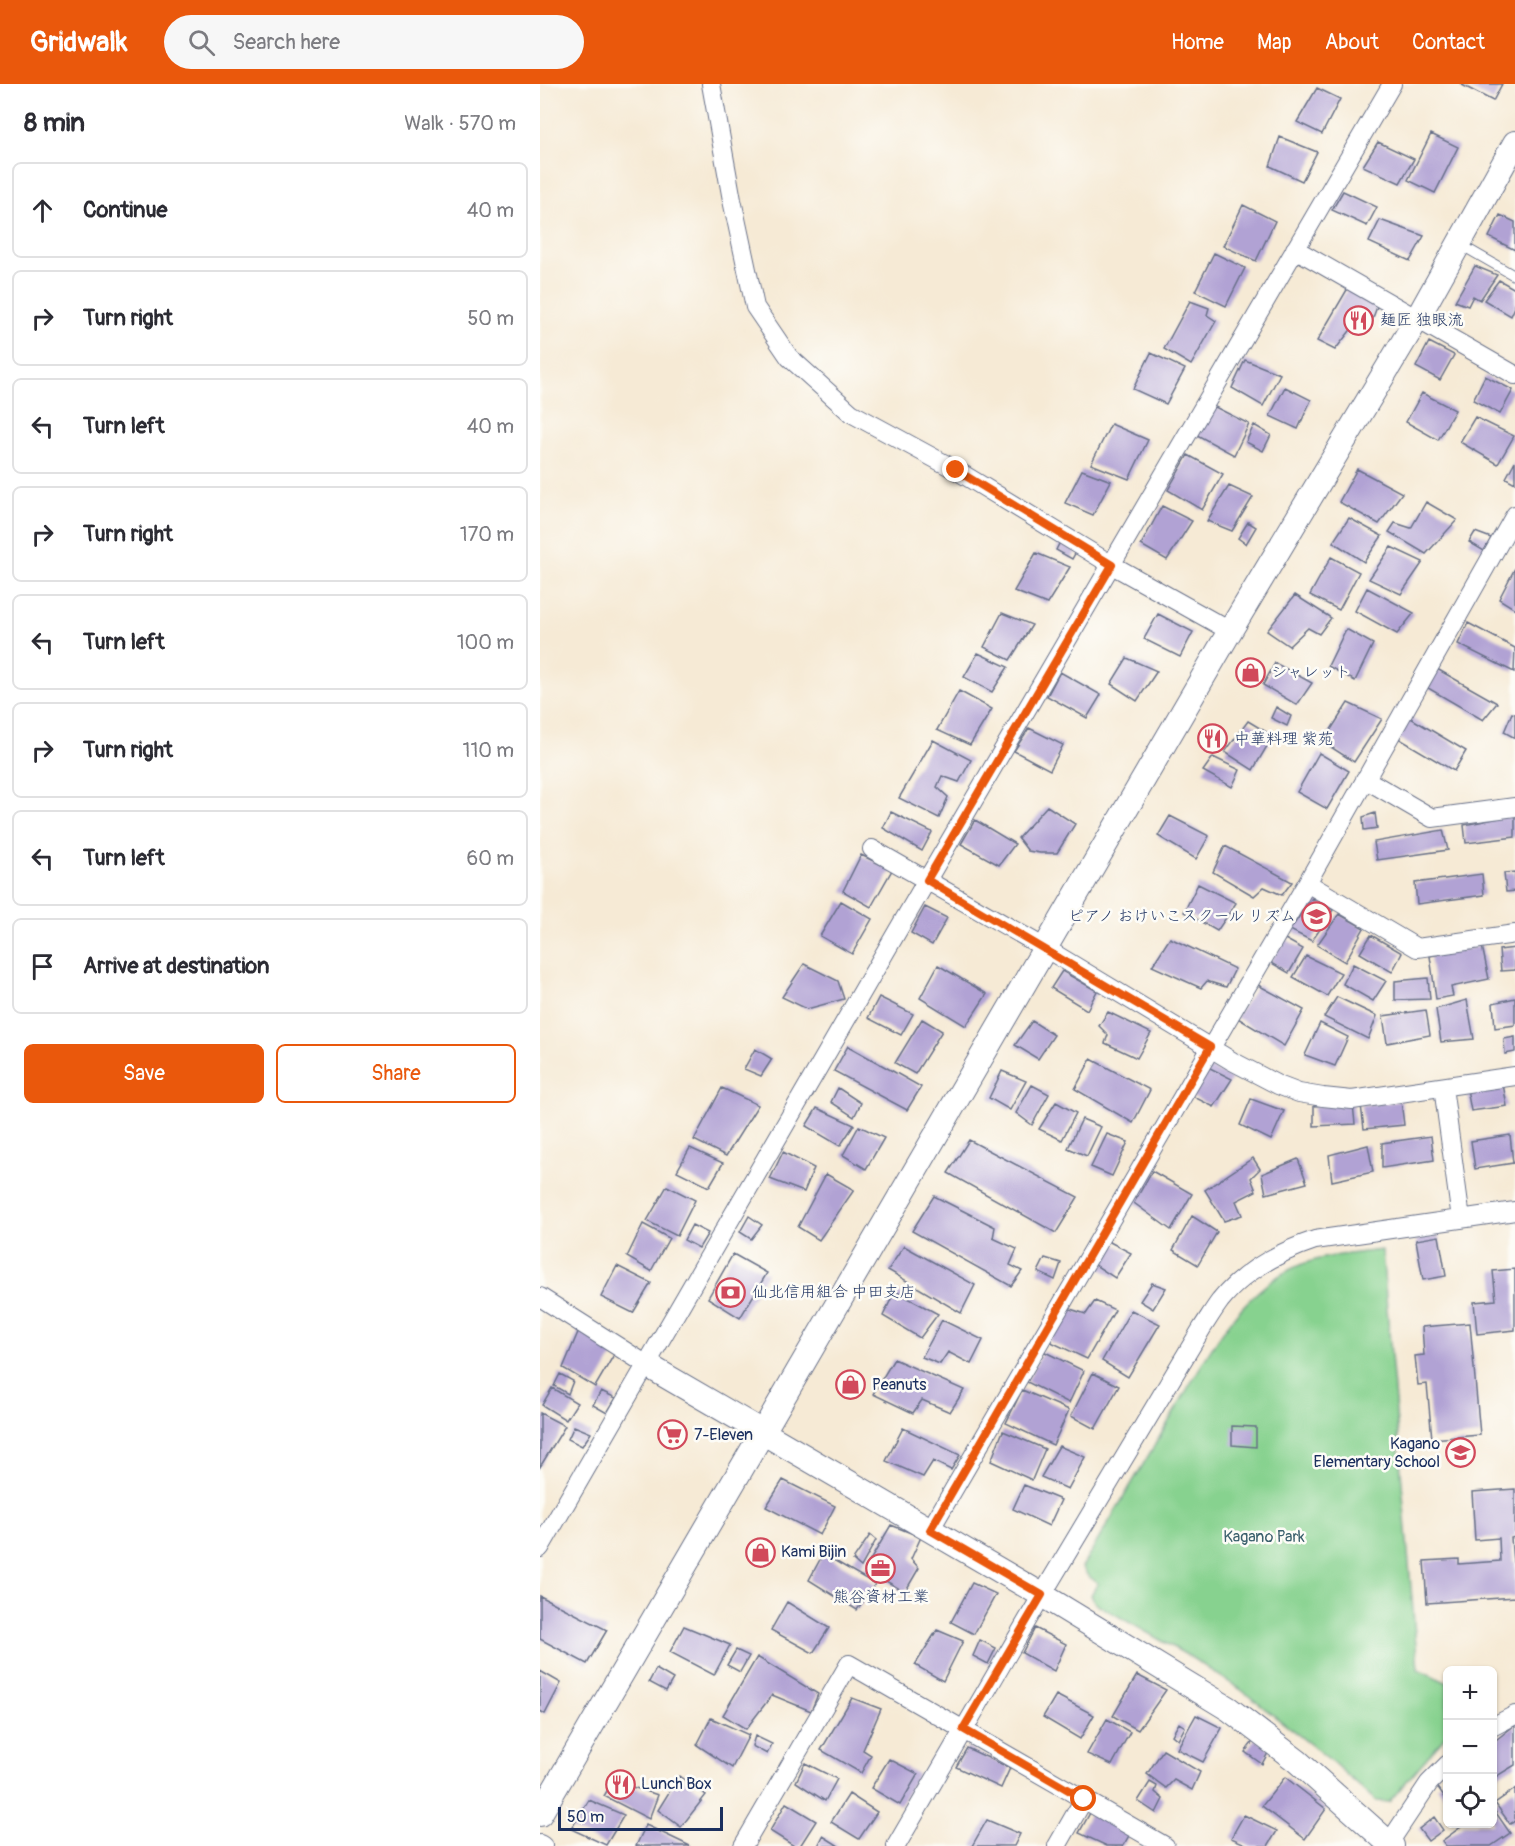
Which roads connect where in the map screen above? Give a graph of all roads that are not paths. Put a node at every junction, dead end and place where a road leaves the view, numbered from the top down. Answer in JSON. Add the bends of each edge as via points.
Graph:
{"nodes":[{"id":1,"x":711,"y":84,"type":"edge"},
{"id":2,"x":1392,"y":84,"type":"edge"},
{"id":3,"x":1515,"y":143,"type":"edge"},
{"id":4,"x":1458,"y":244,"type":"junction"},
{"id":5,"x":1295,"y":249,"type":"junction"},
{"id":6,"x":1515,"y":276,"type":"edge"},
{"id":7,"x":1417,"y":319,"type":"junction"},
{"id":8,"x":1515,"y":375,"type":"edge"},
{"id":9,"x":1515,"y":515,"type":"edge"},
{"id":10,"x":1112,"y":565,"type":"junction"},
{"id":11,"x":1230,"y":631,"type":"junction"},
{"id":12,"x":1365,"y":779,"type":"junction"},
{"id":13,"x":1515,"y":807,"type":"edge"},
{"id":14,"x":872,"y":849,"type":"dead end"},
{"id":15,"x":927,"y":880,"type":"junction"},
{"id":16,"x":1307,"y":883,"type":"junction"},
{"id":17,"x":1515,"y":934,"type":"edge"},
{"id":18,"x":1045,"y":948,"type":"junction"},
{"id":19,"x":1210,"y":1047,"type":"junction"},
{"id":20,"x":1515,"y":1076,"type":"edge"},
{"id":21,"x":1443,"y":1087,"type":"junction"},
{"id":22,"x":1515,"y":1210,"type":"edge"},
{"id":23,"x":1461,"y":1219,"type":"junction"},
{"id":24,"x":540,"y":1297,"type":"edge"},
{"id":25,"x":646,"y":1365,"type":"junction"},
{"id":26,"x":763,"y":1434,"type":"junction"},
{"id":27,"x":930,"y":1530,"type":"junction"},
{"id":28,"x":540,"y":1548,"type":"edge"},
{"id":29,"x":1042,"y":1595,"type":"junction"},
{"id":30,"x":1515,"y":1715,"type":"edge"},
{"id":31,"x":1497,"y":1724,"type":"edge"},
{"id":32,"x":963,"y":1729,"type":"junction"},
{"id":33,"x":1443,"y":1769,"type":"edge"},
{"id":34,"x":1084,"y":1799,"type":"junction"},
{"id":35,"x":540,"y":1814,"type":"edge"},
{"id":36,"x":1389,"y":1845,"type":"edge"},
{"id":37,"x":743,"y":1846,"type":"edge"},
{"id":38,"x":896,"y":1846,"type":"edge"},
{"id":39,"x":1057,"y":1846,"type":"edge"},
{"id":40,"x":1165,"y":1846,"type":"edge"}],
"edges":[{"from":1,"to":10,"type":"street","via":[[755,307],[789,357],[850,413],[956,470]]},
{"from":2,"to":5,"type":"street"},
{"from":3,"to":4,"type":"street"},
{"from":4,"to":6,"type":"lane"},
{"from":4,"to":7,"type":"street"},
{"from":5,"to":7,"type":"street"},
{"from":5,"to":10,"type":"street"},
{"from":7,"to":8,"type":"street"},
{"from":7,"to":11,"type":"street"},
{"from":9,"to":12,"type":"street"},
{"from":10,"to":11,"type":"street"},
{"from":10,"to":15,"type":"street"},
{"from":11,"to":18,"type":"street"},
{"from":12,"to":13,"type":"street","via":[[1432,818]]},
{"from":12,"to":16,"type":"street"},
{"from":14,"to":15,"type":"street"},
{"from":15,"to":18,"type":"street"},
{"from":15,"to":25,"type":"street"},
{"from":16,"to":17,"type":"street","via":[[1417,948]]},
{"from":16,"to":19,"type":"street"},
{"from":18,"to":19,"type":"street"},
{"from":18,"to":26,"type":"street"},
{"from":19,"to":21,"type":"street","via":[[1299,1093],[1352,1100]]},
{"from":19,"to":27,"type":"street"},
{"from":20,"to":21,"type":"street"},
{"from":21,"to":23,"type":"street"},
{"from":22,"to":23,"type":"street"},
{"from":23,"to":29,"type":"street","via":[[1315,1240],[1273,1257],[1236,1284],[1202,1328]]},
{"from":24,"to":25,"type":"street"},
{"from":25,"to":26,"type":"street"},
{"from":25,"to":28,"type":"street"},
{"from":26,"to":27,"type":"street"},
{"from":26,"to":35,"type":"street"},
{"from":27,"to":29,"type":"street"},
{"from":29,"to":32,"type":"street"},
{"from":29,"to":36,"type":"street","via":[[1229,1709],[1297,1761]]},
{"from":30,"to":31,"type":"street"},
{"from":32,"to":34,"type":"street"},
{"from":32,"to":37,"type":"street","via":[[849,1664]]},
{"from":32,"to":38,"type":"street"},
{"from":33,"to":36,"type":"street","via":[[1429,1783]]},
{"from":34,"to":39,"type":"street"},
{"from":34,"to":40,"type":"street"}]}
